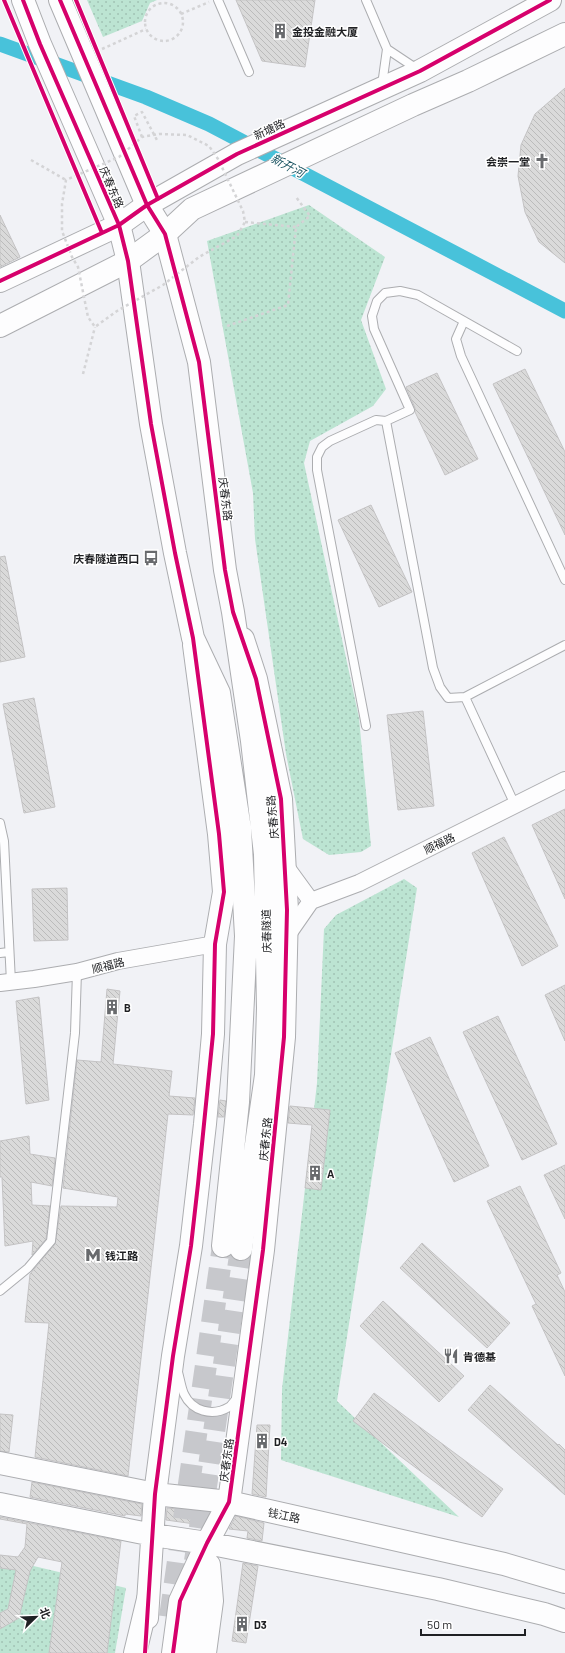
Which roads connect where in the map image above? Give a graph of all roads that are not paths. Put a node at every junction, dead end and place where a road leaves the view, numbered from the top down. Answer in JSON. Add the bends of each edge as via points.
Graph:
{"nodes":[{"id":1,"x":23,"y":0,"type":"edge"},
{"id":2,"x":60,"y":0,"type":"edge"},
{"id":3,"x":218,"y":0,"type":"edge"},
{"id":4,"x":366,"y":0,"type":"edge"},
{"id":5,"x":550,"y":0,"type":"edge"},
{"id":6,"x":565,"y":34,"type":"edge"},
{"id":7,"x":387,"y":48,"type":"junction"},
{"id":8,"x":420,"y":71,"type":"junction"},
{"id":9,"x":249,"y":72,"type":"dead end"},
{"id":10,"x":381,"y":89,"type":"junction"},
{"id":11,"x":147,"y":204,"type":"junction"},
{"id":12,"x":119,"y":225,"type":"junction"},
{"id":13,"x":165,"y":234,"type":"junction"},
{"id":14,"x":128,"y":261,"type":"junction"},
{"id":15,"x":0,"y":281,"type":"edge"},
{"id":16,"x":464,"y":321,"type":"junction"},
{"id":17,"x":0,"y":326,"type":"edge"},
{"id":18,"x":517,"y":351,"type":"dead end"},
{"id":19,"x":386,"y":421,"type":"junction"},
{"id":20,"x":565,"y":580,"type":"edge"},
{"id":21,"x":234,"y":612,"type":"junction"},
{"id":22,"x":193,"y":638,"type":"junction"},
{"id":23,"x":565,"y":645,"type":"edge"},
{"id":24,"x":465,"y":697,"type":"junction"},
{"id":25,"x":366,"y":726,"type":"dead end"},
{"id":26,"x":565,"y":780,"type":"edge"},
{"id":27,"x":515,"y":805,"type":"junction"},
{"id":28,"x":0,"y":822,"type":"edge"},
{"id":29,"x":284,"y":864,"type":"junction"},
{"id":30,"x":311,"y":901,"type":"junction"},
{"id":31,"x":286,"y":937,"type":"junction"},
{"id":32,"x":215,"y":944,"type":"junction"},
{"id":33,"x":9,"y":952,"type":"junction"},
{"id":34,"x":0,"y":953,"type":"edge"},
{"id":35,"x":77,"y":972,"type":"junction"},
{"id":36,"x":5,"y":982,"type":"edge"},
{"id":37,"x":0,"y":1291,"type":"edge"},
{"id":38,"x":173,"y":1356,"type":"junction"},
{"id":39,"x":246,"y":1388,"type":"junction"},
{"id":40,"x":0,"y":1463,"type":"edge"},
{"id":41,"x":155,"y":1494,"type":"junction"},
{"id":42,"x":229,"y":1502,"type":"junction"},
{"id":43,"x":0,"y":1504,"type":"edge"},
{"id":44,"x":153,"y":1535,"type":"junction"},
{"id":45,"x":207,"y":1543,"type":"junction"},
{"id":46,"x":565,"y":1582,"type":"edge"},
{"id":47,"x":148,"y":1599,"type":"junction"},
{"id":48,"x":565,"y":1621,"type":"edge"},
{"id":49,"x":135,"y":1653,"type":"edge"},
{"id":50,"x":145,"y":1653,"type":"edge"},
{"id":51,"x":173,"y":1653,"type":"edge"},
{"id":52,"x":192,"y":1653,"type":"edge"},
{"id":53,"x":205,"y":1653,"type":"edge"}],
"edges":[{"from":1,"to":12,"type":"main road","name":"庆春东路"},
{"from":2,"to":11,"type":"main road","name":"庆春东路","via":[[93,51],[105,104]]},
{"from":3,"to":9,"type":"lane"},
{"from":4,"to":7,"type":"lane"},
{"from":5,"to":8,"type":"main road","name":"新塘路"},
{"from":6,"to":13,"type":"main road","via":[[192,209]]},
{"from":7,"to":8,"type":"lane"},
{"from":7,"to":10,"type":"lane"},
{"from":8,"to":10,"type":"main road","name":"新塘路"},
{"from":10,"to":11,"type":"main road","name":"新塘路","via":[[238,154]]},
{"from":11,"to":12,"type":"main road","name":"新塘路"},
{"from":11,"to":13,"type":"main road","name":"庆春东路"},
{"from":12,"to":14,"type":"main road","name":"庆春东路"},
{"from":12,"to":15,"type":"main road","name":"新塘路"},
{"from":13,"to":14,"type":"main road"},
{"from":13,"to":21,"type":"main road","name":"庆春东路","via":[[198,362],[225,570]]},
{"from":14,"to":17,"type":"main road"},
{"from":14,"to":22,"type":"main road","name":"庆春东路","via":[[151,424]]},
{"from":16,"to":18,"type":"lane"},
{"from":16,"to":19,"type":"lane","via":[[418,295],[400,291],[385,293],[372,316],[374,329],[410,410]]},
{"from":16,"to":20,"type":"lane","via":[[456,339],[461,356]]},
{"from":19,"to":24,"type":"lane","via":[[433,668],[440,687],[448,698]]},
{"from":19,"to":25,"type":"lane","via":[[376,420],[330,440],[322,447],[317,457]]},
{"from":21,"to":22,"type":"main road","name":"庆春隧道","via":[[265,854],[268,1008],[266,1075],[232,1248],[246,936],[240,829],[219,693]]},
{"from":21,"to":29,"type":"main road","name":"庆春东路","via":[[256,679],[280,792]]},
{"from":22,"to":32,"type":"main road","name":"庆春东路","via":[[219,834],[224,892]]},
{"from":23,"to":24,"type":"lane"},
{"from":24,"to":27,"type":"lane"},
{"from":26,"to":27,"type":"street","name":"顺福路"},
{"from":27,"to":30,"type":"street","name":"顺福路","via":[[359,883]]},
{"from":28,"to":33,"type":"lane","via":[[4,841]]},
{"from":29,"to":30,"type":"street"},
{"from":29,"to":31,"type":"main road","name":"庆春东路"},
{"from":30,"to":31,"type":"street"},
{"from":31,"to":39,"type":"main road","name":"庆春东路","via":[[284,1037],[263,1250]]},
{"from":32,"to":35,"type":"street","name":"顺福路"},
{"from":32,"to":38,"type":"main road","name":"庆春东路","via":[[213,1034],[205,1124],[191,1246]]},
{"from":33,"to":34,"type":"lane"},
{"from":33,"to":36,"type":"lane"},
{"from":35,"to":36,"type":"street","name":"顺福路"},
{"from":35,"to":37,"type":"lane","via":[[75,1033],[51,1241],[28,1268]]},
{"from":38,"to":39,"type":"lane","via":[[184,1394],[195,1408],[204,1412],[230,1407]]},
{"from":38,"to":41,"type":"main road","name":"庆春东路"},
{"from":39,"to":42,"type":"main road","name":"庆春东路"},
{"from":40,"to":41,"type":"main road","name":"钱江路"},
{"from":41,"to":42,"type":"main road","name":"钱江路"},
{"from":41,"to":44,"type":"main road","name":"庆春东路"},
{"from":42,"to":45,"type":"main road","name":"庆春东路"},
{"from":42,"to":46,"type":"main road","name":"钱江路","via":[[504,1564]]},
{"from":43,"to":44,"type":"main road"},
{"from":44,"to":45,"type":"main road"},
{"from":44,"to":47,"type":"main road","name":"庆春东路"},
{"from":45,"to":48,"type":"main road","via":[[438,1589]]},
{"from":45,"to":51,"type":"main road","name":"庆春东路","via":[[180,1601]]},
{"from":45,"to":52,"type":"main road"},
{"from":45,"to":53,"type":"main road","via":[[212,1601]]},
{"from":47,"to":49,"type":"main road"},
{"from":47,"to":50,"type":"main road","name":"庆春东路"}]}
